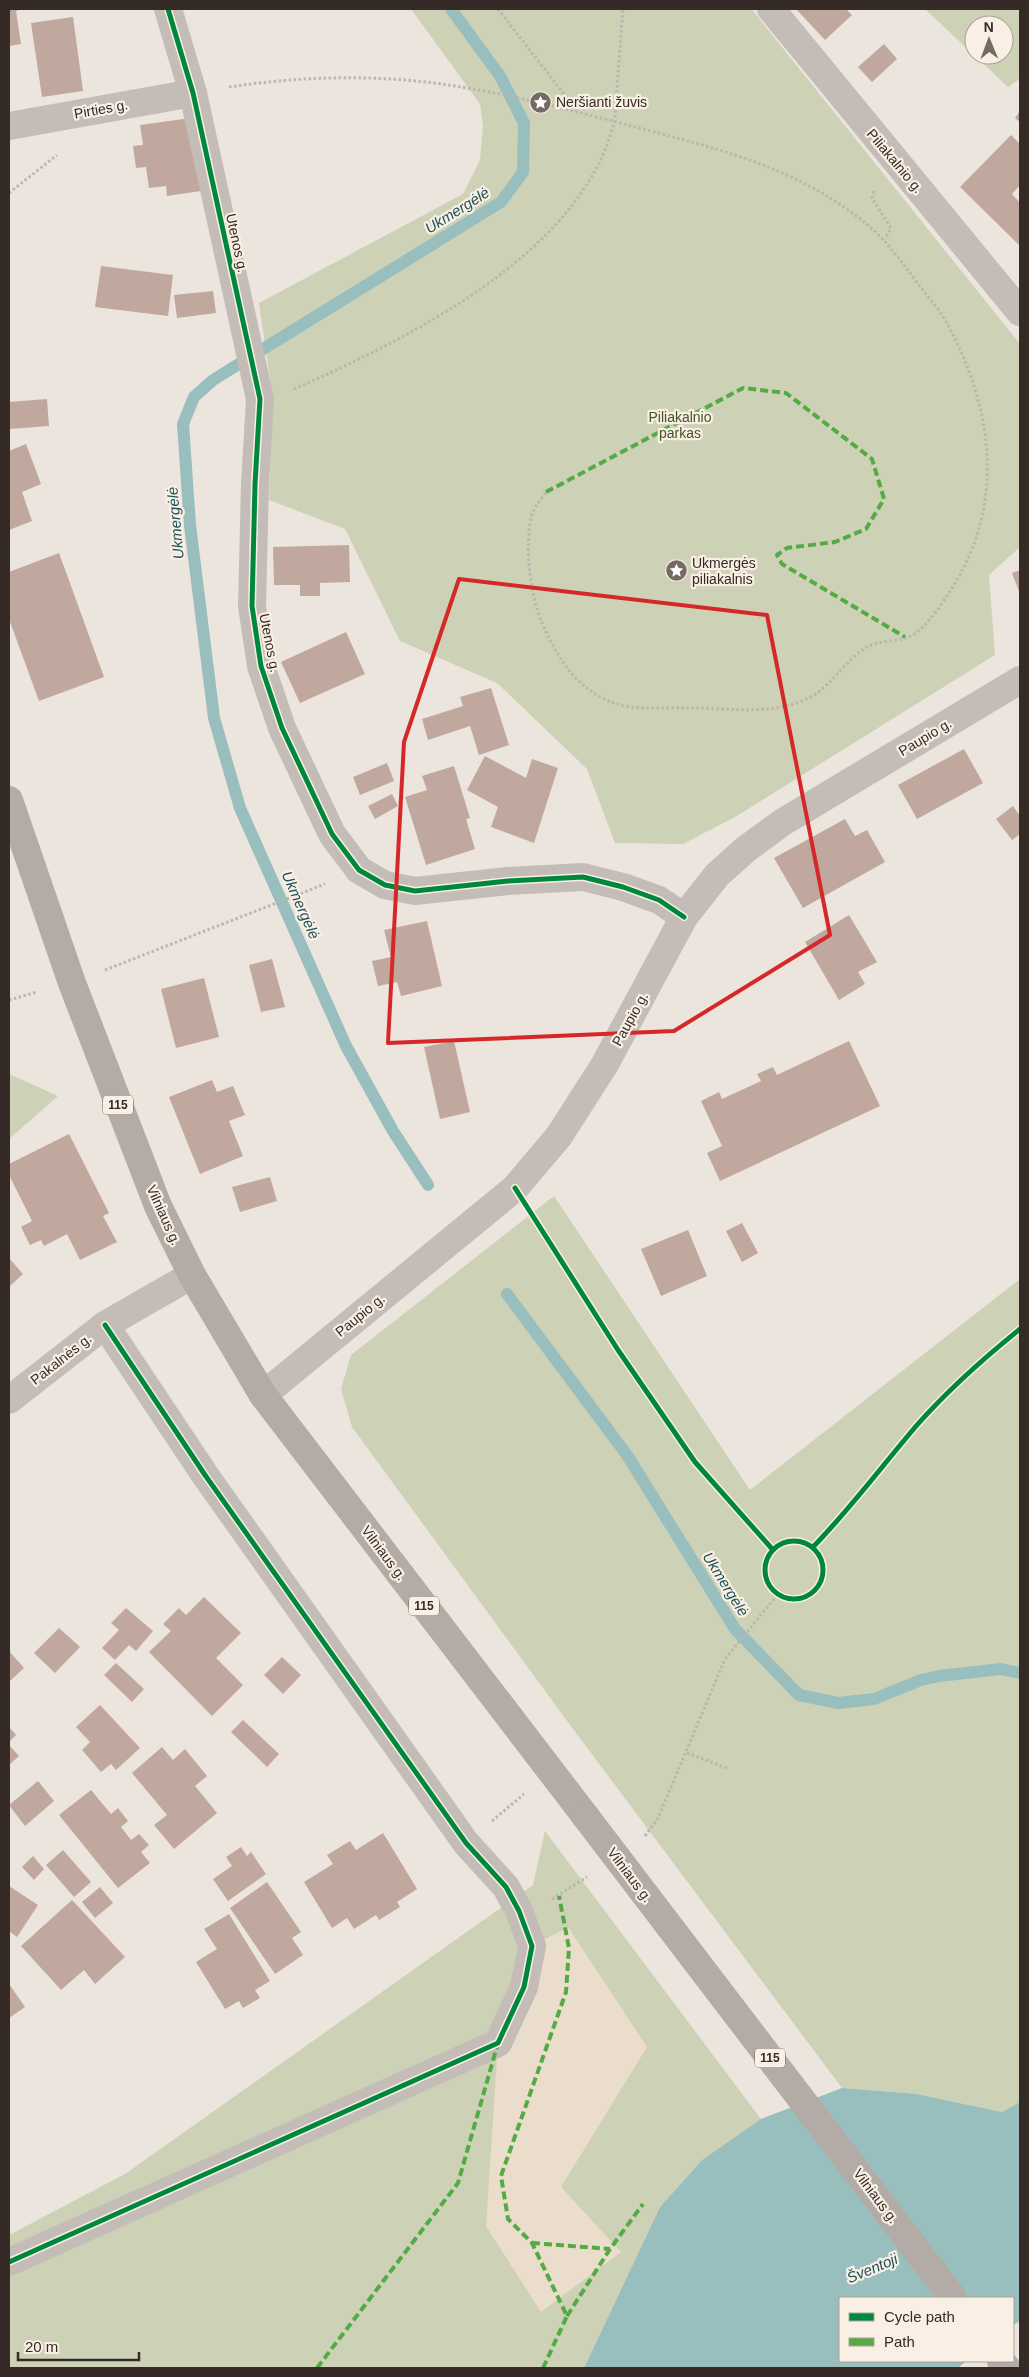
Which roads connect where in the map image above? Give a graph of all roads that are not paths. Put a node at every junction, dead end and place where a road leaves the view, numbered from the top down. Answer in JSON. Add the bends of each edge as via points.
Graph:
{"nodes":[{"id":1,"x":168,"y":9,"type":"edge"},
{"id":2,"x":770,"y":9,"type":"edge"},
{"id":3,"x":193,"y":92,"type":"junction"},
{"id":4,"x":9,"y":126,"type":"edge"},
{"id":5,"x":1020,"y":312,"type":"edge"},
{"id":6,"x":1020,"y":680,"type":"edge"},
{"id":7,"x":9,"y":800,"type":"edge"},
{"id":8,"x":684,"y":917,"type":"junction"},
{"id":9,"x":192,"y":1276,"type":"junction"},
{"id":10,"x":105,"y":1325,"type":"junction"},
{"id":11,"x":263,"y":1395,"type":"junction"},
{"id":12,"x":9,"y":1400,"type":"edge"},
{"id":13,"x":9,"y":2262,"type":"edge"},
{"id":14,"x":952,"y":2297,"type":"edge"}],
"edges":[{"from":1,"to":3,"type":"street","name":"Utenos g."},
{"from":2,"to":5,"type":"street","name":"Piliakalnio g."},
{"from":3,"to":4,"type":"street","name":"Pirties g."},
{"from":3,"to":8,"type":"street","name":"Utenos g.","via":[[259,394],[252,606],[261,666],[282,728],[332,834],[359,870],[385,885],[415,891],[583,877],[659,900]]},
{"from":6,"to":8,"type":"street","name":"Paupio g.","via":[[784,822],[717,875]]},
{"from":7,"to":9,"type":"main road","name":"Vilniaus g.","number":"115","via":[[72,983],[158,1206]]},
{"from":8,"to":11,"type":"street","name":"Paupio g.","via":[[605,1064],[559,1136],[515,1188]]},
{"from":9,"to":10,"type":"street","name":"Pakalnės g."},
{"from":9,"to":11,"type":"main road","name":"Vilniaus g.","number":"115"},
{"from":10,"to":12,"type":"street","name":"Pakalnės g."},
{"from":10,"to":13,"type":"street","via":[[211,1483],[466,1843],[506,1887],[532,1946],[524,1987],[498,2043]]},
{"from":11,"to":14,"type":"main road","name":"Vilniaus g.","number":"115","bridge":true}]}
